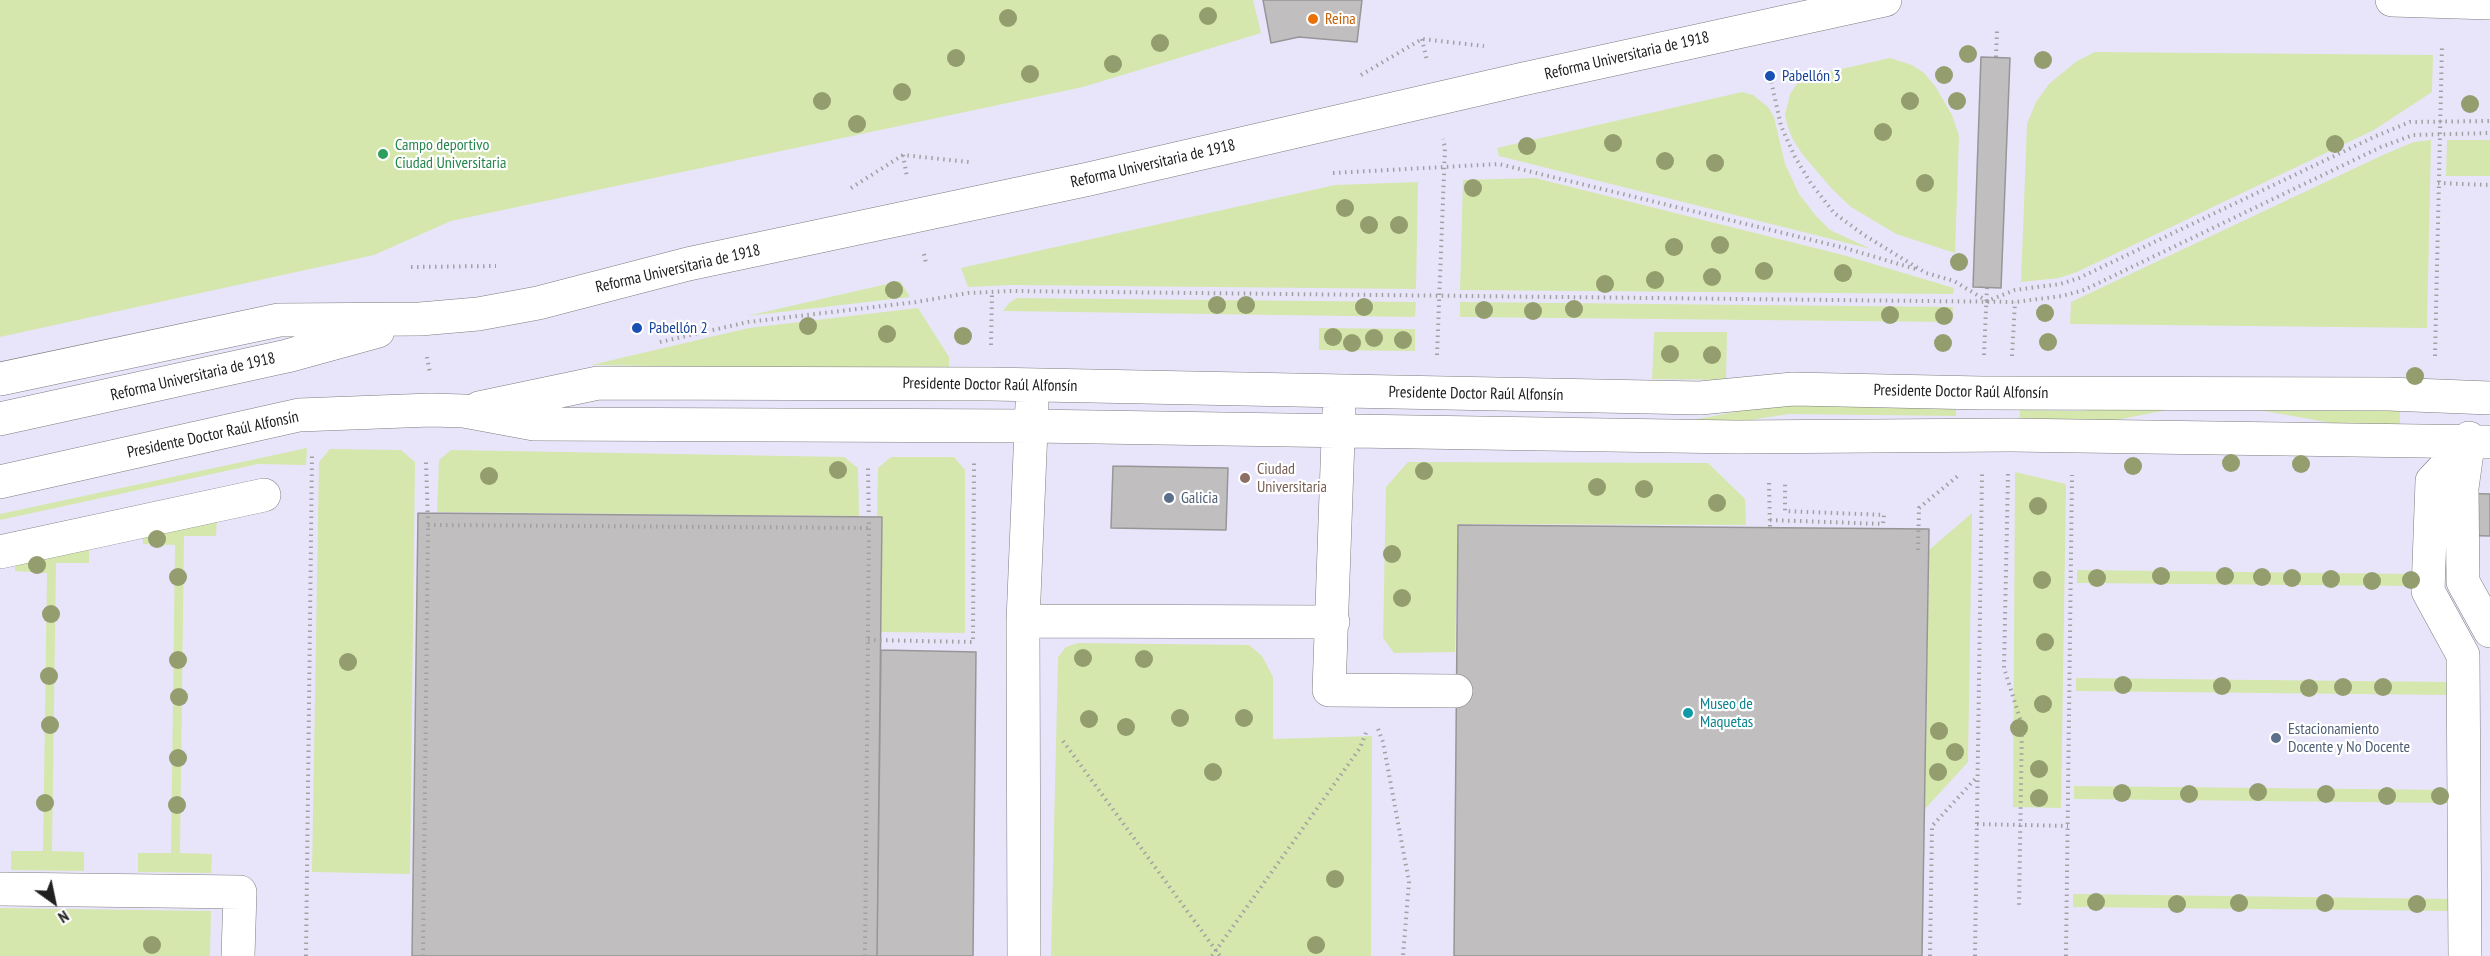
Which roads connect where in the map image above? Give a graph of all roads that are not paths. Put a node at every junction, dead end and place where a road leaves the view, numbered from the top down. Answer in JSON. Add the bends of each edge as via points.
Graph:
{"nodes":[{"id":1,"x":1885,"y":0,"type":"edge"},
{"id":2,"x":2392,"y":0,"type":"edge"},
{"id":3,"x":2490,"y":3,"type":"edge"},
{"id":4,"x":420,"y":319,"type":"junction"},
{"id":5,"x":0,"y":379,"type":"edge"},
{"id":6,"x":1032,"y":386,"type":"junction"},
{"id":7,"x":1340,"y":392,"type":"junction"},
{"id":8,"x":2479,"y":397,"type":"edge"},
{"id":9,"x":464,"y":411,"type":"junction"},
{"id":10,"x":0,"y":419,"type":"edge"},
{"id":11,"x":1032,"y":426,"type":"junction"},
{"id":12,"x":1339,"y":431,"type":"junction"},
{"id":13,"x":2480,"y":442,"type":"edge"},
{"id":14,"x":2490,"y":476,"type":"edge"},
{"id":15,"x":0,"y":482,"type":"edge"},
{"id":16,"x":264,"y":495,"type":"dead end"},
{"id":17,"x":0,"y":552,"type":"edge"},
{"id":18,"x":1023,"y":621,"type":"junction"},
{"id":19,"x":1333,"y":622,"type":"junction"},
{"id":20,"x":2490,"y":631,"type":"edge"},
{"id":21,"x":1456,"y":691,"type":"dead end"},
{"id":22,"x":0,"y":889,"type":"edge"},
{"id":23,"x":238,"y":956,"type":"edge"},
{"id":24,"x":1024,"y":956,"type":"edge"},
{"id":25,"x":2465,"y":956,"type":"edge"}],
"edges":[{"from":1,"to":4,"type":"lane","name":"Reforma Universitaria de 1918","via":[[1089,179],[688,264],[538,303]]},
{"from":2,"to":3,"type":"lane"},
{"from":4,"to":5,"type":"lane","name":"Reforma Universitaria de 1918","via":[[279,320]]},
{"from":4,"to":10,"type":"lane","name":"Reforma Universitaria de 1918","via":[[265,361]]},
{"from":6,"to":7,"type":"lane","name":"Presidente Doctor Raúl Alfonsín"},
{"from":6,"to":9,"type":"lane","name":"Presidente Doctor Raúl Alfonsín","via":[[598,383]]},
{"from":6,"to":11,"type":"lane"},
{"from":7,"to":8,"type":"lane","name":"Presidente Doctor Raúl Alfonsín","via":[[1700,398],[1793,389]]},
{"from":7,"to":12,"type":"lane"},
{"from":8,"to":13,"type":"lane"},
{"from":9,"to":11,"type":"lane","name":"Presidente Doctor Raúl Alfonsín","via":[[534,424]]},
{"from":9,"to":15,"type":"lane","name":"Presidente Doctor Raúl Alfonsín","via":[[299,415]]},
{"from":11,"to":12,"type":"lane","name":"Presidente Doctor Raúl Alfonsín"},
{"from":11,"to":18,"type":"lane"},
{"from":12,"to":13,"type":"lane","name":"Presidente Doctor Raúl Alfonsín"},
{"from":12,"to":19,"type":"lane"},
{"from":13,"to":14,"type":"lane"},
{"from":13,"to":20,"type":"lane","via":[[2462,488],[2463,582]]},
{"from":13,"to":25,"type":"lane","via":[[2432,481],[2428,591],[2463,655]]},
{"from":16,"to":17,"type":"lane"},
{"from":18,"to":19,"type":"lane"},
{"from":18,"to":24,"type":"lane"},
{"from":19,"to":21,"type":"lane","via":[[1329,690],[1368,703]]},
{"from":22,"to":23,"type":"lane","via":[[240,892]]}]}
